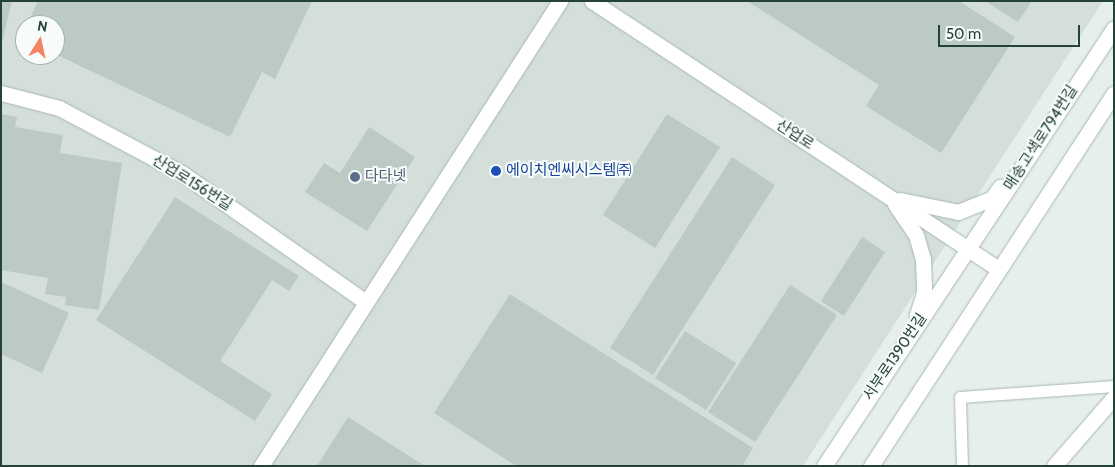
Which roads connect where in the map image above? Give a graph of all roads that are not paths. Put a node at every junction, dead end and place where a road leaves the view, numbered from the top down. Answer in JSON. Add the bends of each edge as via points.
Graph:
{"nodes":[{"id":1,"x":560,"y":1,"type":"edge"},
{"id":2,"x":592,"y":1,"type":"edge"},
{"id":3,"x":1114,"y":28,"type":"edge"},
{"id":4,"x":1,"y":93,"type":"edge"},
{"id":5,"x":1114,"y":93,"type":"edge"},
{"id":6,"x":1045,"y":132,"type":"junction"},
{"id":7,"x":891,"y":198,"type":"junction"},
{"id":8,"x":968,"y":248,"type":"junction"},
{"id":9,"x":998,"y":269,"type":"junction"},
{"id":10,"x":366,"y":302,"type":"junction"},
{"id":11,"x":913,"y":330,"type":"junction"},
{"id":12,"x":1114,"y":386,"type":"edge"},
{"id":13,"x":1114,"y":397,"type":"edge"},
{"id":14,"x":262,"y":466,"type":"edge"},
{"id":15,"x":824,"y":466,"type":"edge"},
{"id":16,"x":871,"y":466,"type":"edge"},
{"id":17,"x":962,"y":466,"type":"edge"},
{"id":18,"x":1054,"y":466,"type":"edge"}],
"edges":[{"from":1,"to":10,"type":"street"},
{"from":2,"to":7,"type":"street","name":"산업로"},
{"from":3,"to":6,"type":"street","name":"매송고색로794번길"},
{"from":4,"to":10,"type":"street","name":"산업로156번길","via":[[59,108],[183,174]]},
{"from":5,"to":9,"type":"street"},
{"from":6,"to":7,"type":"street","via":[[992,198],[958,212]]},
{"from":6,"to":8,"type":"street","name":"매송고색로794번길"},
{"from":7,"to":8,"type":"street","name":"산업로"},
{"from":7,"to":11,"type":"street","via":[[916,235],[923,259],[924,293]]},
{"from":8,"to":9,"type":"street","name":"산업로"},
{"from":8,"to":11,"type":"street","name":"서부로1390번길"},
{"from":9,"to":16,"type":"street"},
{"from":10,"to":14,"type":"street"},
{"from":11,"to":15,"type":"street","name":"서부로1390번길"},
{"from":12,"to":17,"type":"lane","via":[[960,397]]},
{"from":13,"to":18,"type":"street"}]}
